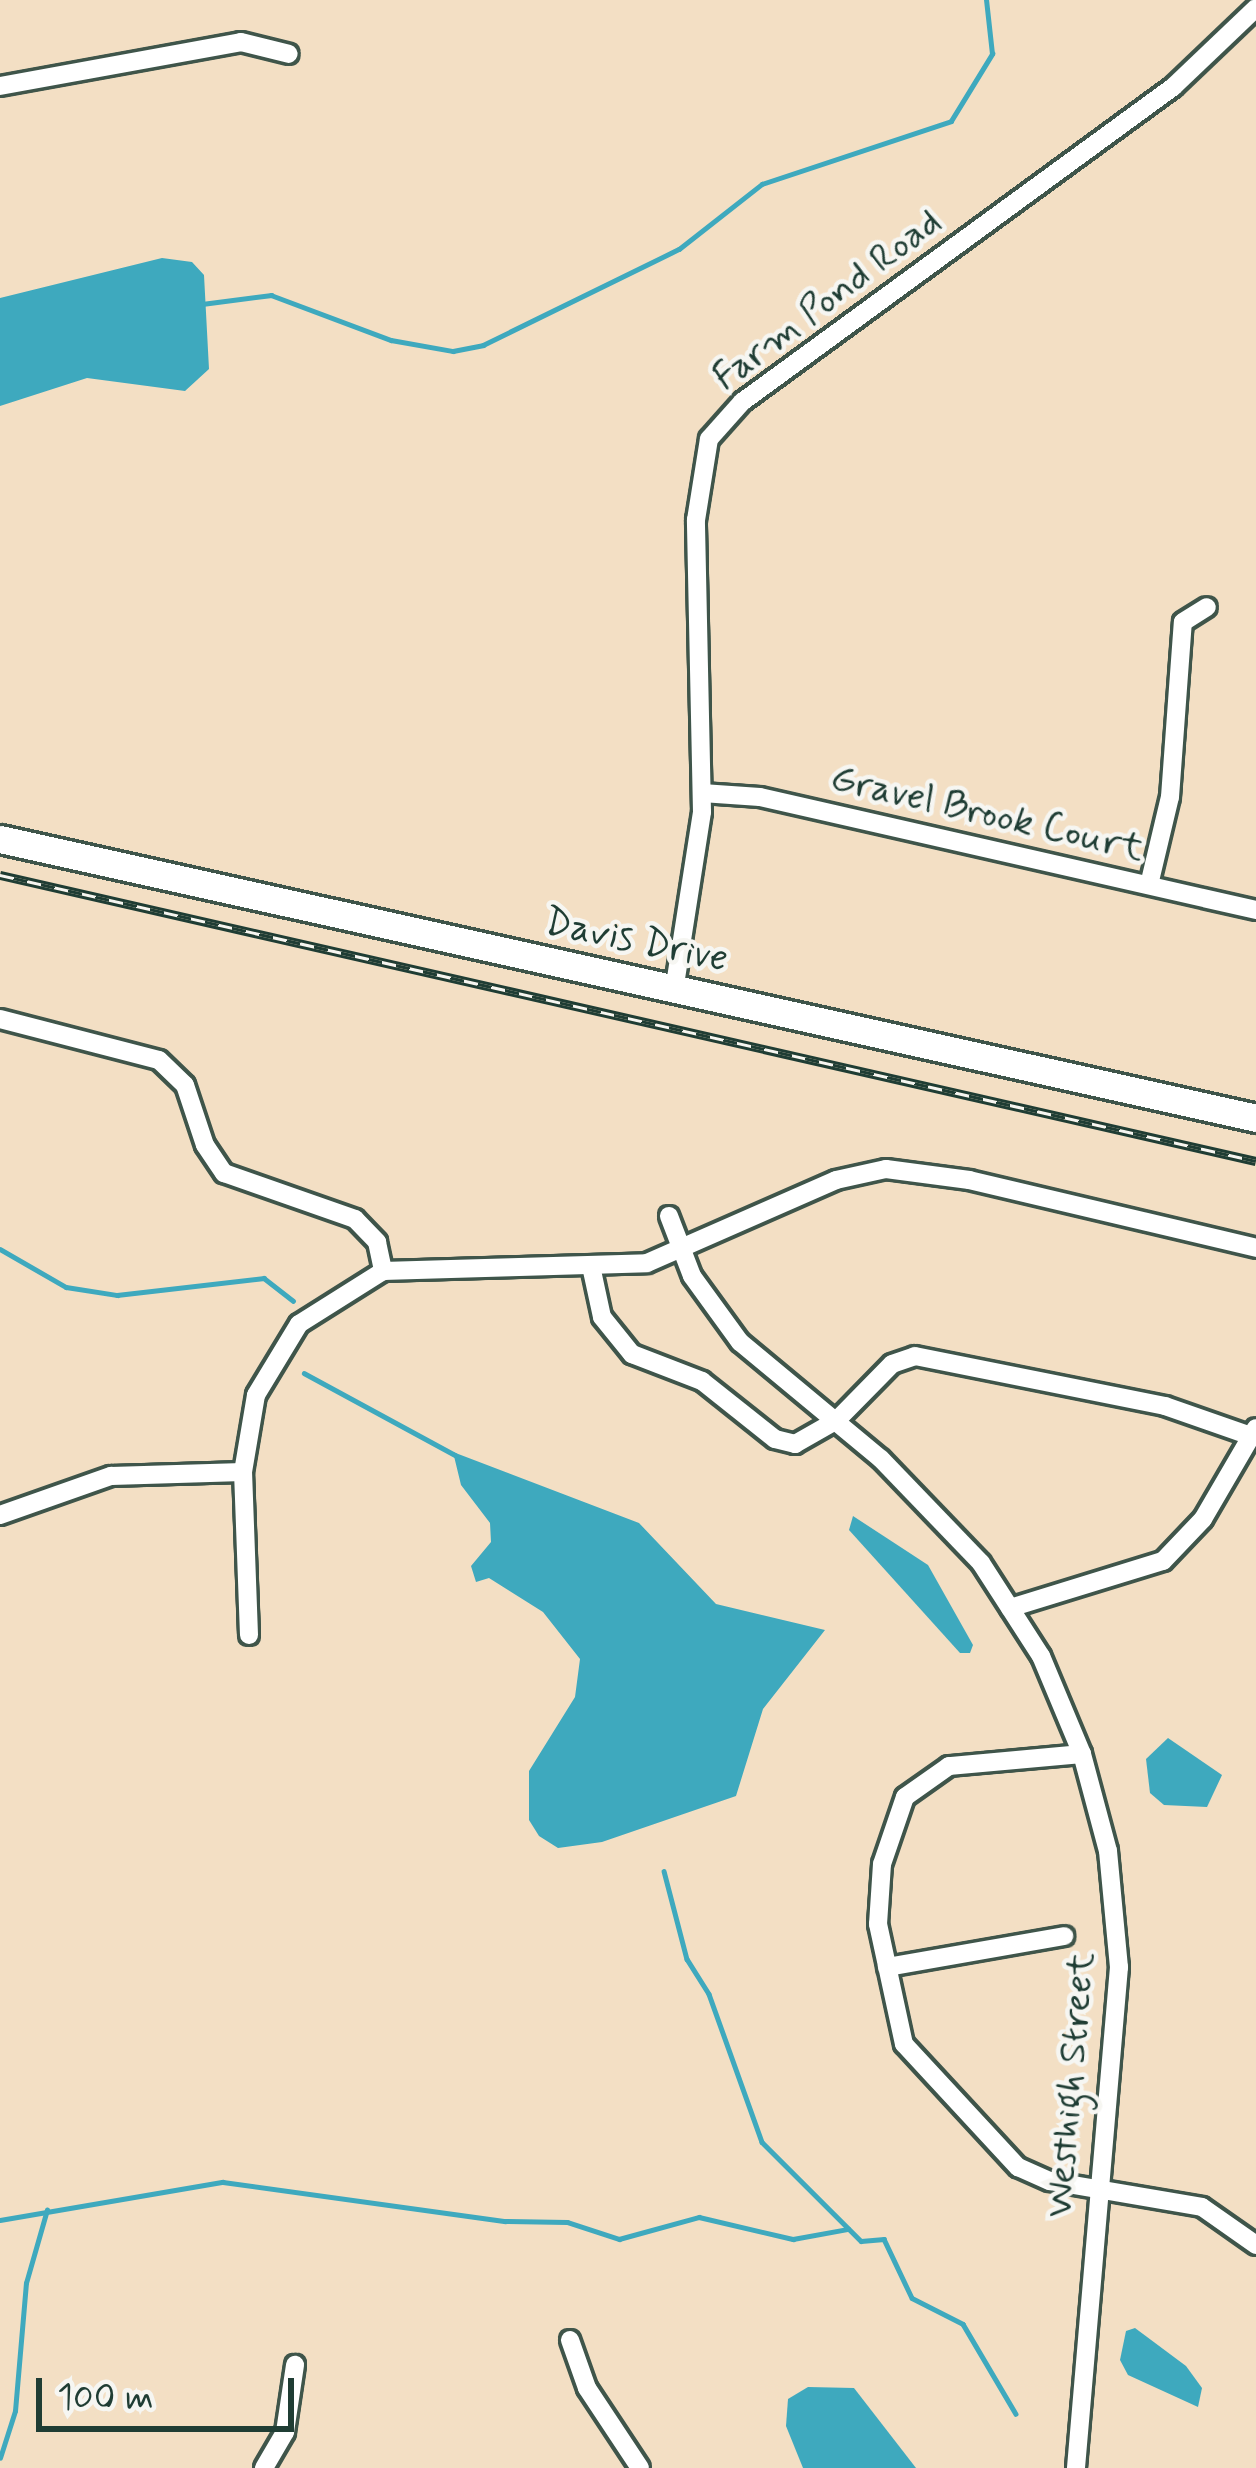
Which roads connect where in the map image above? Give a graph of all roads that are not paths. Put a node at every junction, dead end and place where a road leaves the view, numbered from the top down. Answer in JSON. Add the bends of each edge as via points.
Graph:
{"nodes":[{"id":1,"x":1256,"y":8,"type":"edge"},
{"id":2,"x":289,"y":53,"type":"dead end"},
{"id":3,"x":0,"y":86,"type":"edge"},
{"id":4,"x":1207,"y":607,"type":"dead end"},
{"id":5,"x":702,"y":794,"type":"junction"},
{"id":6,"x":0,"y":838,"type":"edge"},
{"id":7,"x":1149,"y":885,"type":"junction"},
{"id":8,"x":1256,"y":910,"type":"edge"},
{"id":9,"x":674,"y":991,"type":"junction"},
{"id":10,"x":0,"y":1019,"type":"edge"},
{"id":11,"x":1256,"y":1118,"type":"edge"},
{"id":12,"x":669,"y":1216,"type":"dead end"},
{"id":13,"x":1256,"y":1248,"type":"edge"},
{"id":14,"x":681,"y":1249,"type":"junction"},
{"id":15,"x":591,"y":1266,"type":"junction"},
{"id":16,"x":383,"y":1271,"type":"junction"},
{"id":17,"x":837,"y":1420,"type":"junction"},
{"id":18,"x":1254,"y":1432,"type":"edge"},
{"id":19,"x":243,"y":1472,"type":"junction"},
{"id":20,"x":0,"y":1515,"type":"edge"},
{"id":21,"x":1010,"y":1608,"type":"junction"},
{"id":22,"x":249,"y":1635,"type":"dead end"},
{"id":23,"x":1082,"y":1754,"type":"junction"},
{"id":24,"x":1064,"y":1936,"type":"dead end"},
{"id":25,"x":887,"y":1967,"type":"junction"},
{"id":26,"x":1096,"y":2188,"type":"junction"},
{"id":27,"x":1256,"y":2245,"type":"edge"},
{"id":28,"x":570,"y":2340,"type":"dead end"},
{"id":29,"x":295,"y":2365,"type":"dead end"},
{"id":30,"x":264,"y":2468,"type":"edge"},
{"id":31,"x":640,"y":2468,"type":"edge"},
{"id":32,"x":1076,"y":2468,"type":"edge"}],
"edges":[{"from":1,"to":5,"type":"street","name":"Farm Pond Road","via":[[1138,114],[719,423],[704,450],[696,520]]},
{"from":2,"to":3,"type":"street","via":[[241,42]]},
{"from":4,"to":7,"type":"street","via":[[1183,622],[1171,796]]},
{"from":5,"to":7,"type":"street","name":"Gravel Brook Court","via":[[760,797]]},
{"from":5,"to":9,"type":"street","name":"Farm Pond Road"},
{"from":6,"to":9,"type":"main road","name":"Davis Drive"},
{"from":7,"to":8,"type":"street","name":"Gravel Brook Court"},
{"from":9,"to":11,"type":"main road","name":"Davis Drive"},
{"from":10,"to":16,"type":"street","via":[[159,1060],[185,1085],[224,1173],[355,1219],[377,1242]]},
{"from":12,"to":14,"type":"street","name":"Westhigh Street"},
{"from":13,"to":14,"type":"street","via":[[909,1168],[836,1180]]},
{"from":14,"to":15,"type":"street","via":[[647,1263]]},
{"from":14,"to":17,"type":"street","name":"Westhigh Street","via":[[706,1300],[740,1342]]},
{"from":15,"to":16,"type":"street"},
{"from":15,"to":17,"type":"street","via":[[602,1317],[632,1354],[702,1381],[775,1439],[795,1444]]},
{"from":16,"to":19,"type":"street","via":[[322,1304],[283,1343],[252,1408]]},
{"from":17,"to":18,"type":"street","via":[[892,1364],[941,1356]]},
{"from":17,"to":21,"type":"street","name":"Westhigh Street","via":[[935,1509]]},
{"from":18,"to":21,"type":"street","via":[[1203,1519],[1163,1561]]},
{"from":19,"to":20,"type":"street","via":[[111,1476]]},
{"from":19,"to":22,"type":"street"},
{"from":21,"to":23,"type":"street","name":"Westhigh Street","via":[[1041,1656]]},
{"from":23,"to":25,"type":"street","via":[[950,1766],[923,1778],[905,1798],[882,1864],[878,1924]]},
{"from":23,"to":26,"type":"street","name":"Westhigh Street","via":[[1108,1851],[1119,1966]]},
{"from":24,"to":25,"type":"street"},
{"from":25,"to":26,"type":"street","via":[[904,2044],[980,2131],[1018,2167]]},
{"from":26,"to":27,"type":"street","via":[[1202,2207]]},
{"from":26,"to":32,"type":"street","name":"Westhigh Street"},
{"from":28,"to":31,"type":"street","via":[[587,2387]]},
{"from":29,"to":30,"type":"street","via":[[285,2432]]}]}
